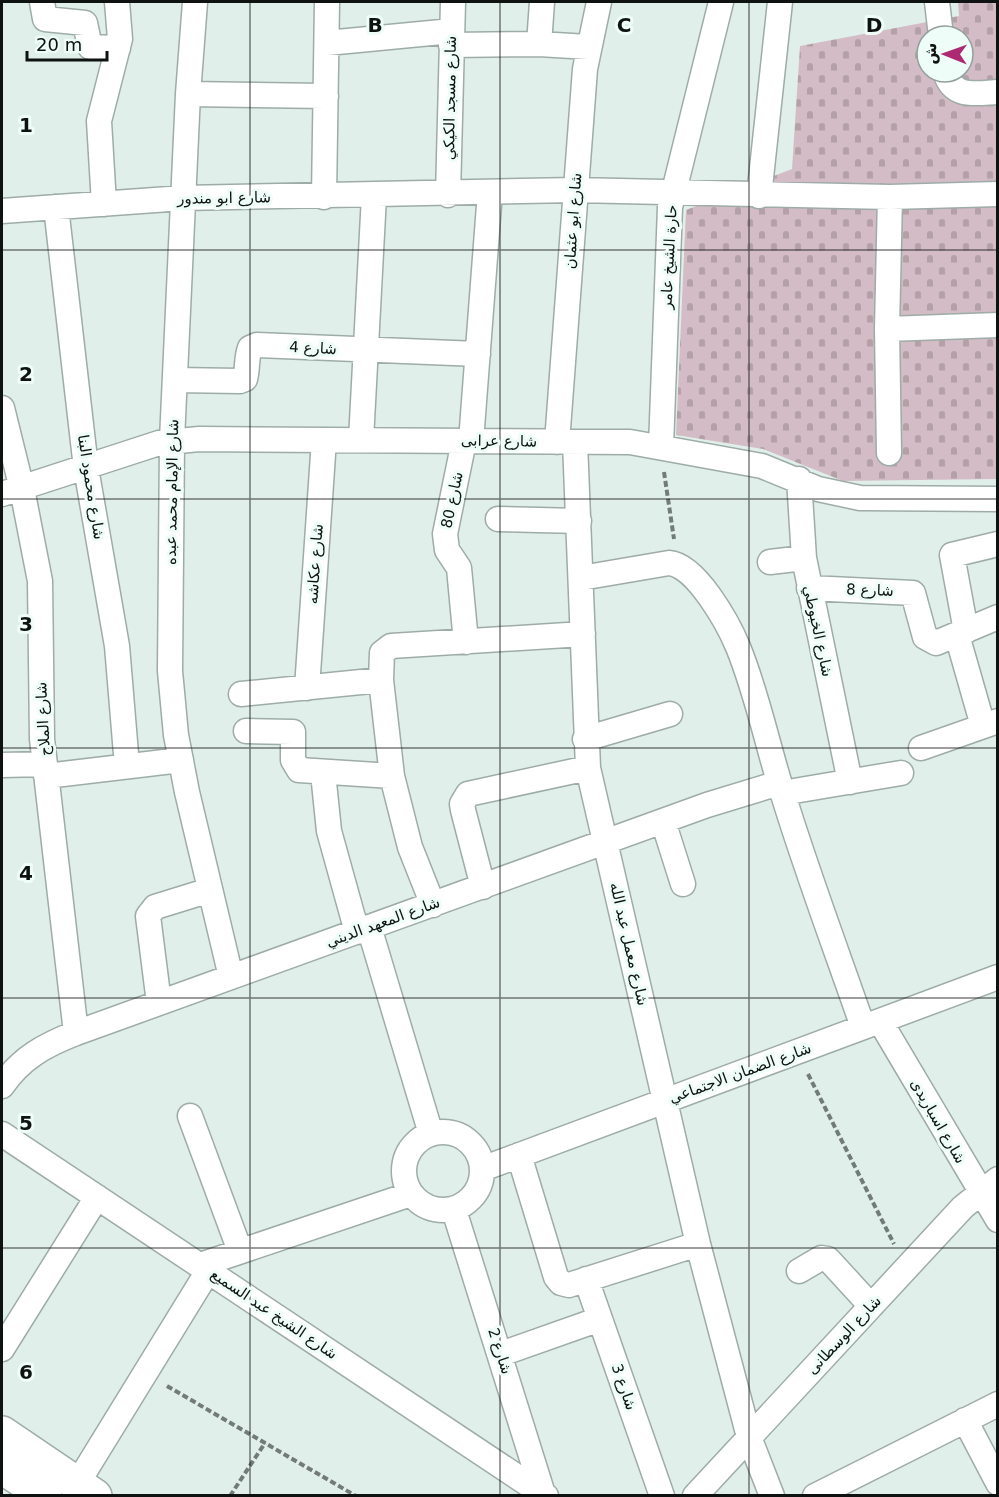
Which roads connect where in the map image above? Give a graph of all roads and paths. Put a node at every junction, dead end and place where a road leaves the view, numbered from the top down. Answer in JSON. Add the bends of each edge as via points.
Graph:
{"nodes":[{"id":1,"x":42,"y":2,"type":"edge"},
{"id":2,"x":117,"y":2,"type":"edge"},
{"id":3,"x":195,"y":2,"type":"edge"},
{"id":4,"x":327,"y":2,"type":"edge"},
{"id":5,"x":453,"y":2,"type":"edge"},
{"id":6,"x":542,"y":2,"type":"edge"},
{"id":7,"x":599,"y":2,"type":"edge"},
{"id":8,"x":721,"y":2,"type":"edge"},
{"id":9,"x":780,"y":2,"type":"edge"},
{"id":10,"x":937,"y":2,"type":"edge"},
{"id":11,"x":940,"y":24,"type":"edge"},
{"id":12,"x":451,"y":38,"type":"junction"},
{"id":13,"x":327,"y":43,"type":"junction"},
{"id":14,"x":539,"y":44,"type":"junction"},
{"id":15,"x":588,"y":47,"type":"junction"},
{"id":16,"x":118,"y":48,"type":"junction"},
{"id":17,"x":950,"y":84,"type":"edge"},
{"id":18,"x":998,"y":92,"type":"edge"},
{"id":19,"x":188,"y":94,"type":"junction"},
{"id":20,"x":326,"y":96,"type":"junction"},
{"id":21,"x":575,"y":190,"type":"junction"},
{"id":22,"x":490,"y":192,"type":"junction"},
{"id":23,"x":673,"y":194,"type":"junction"},
{"id":24,"x":998,"y":194,"type":"edge"},
{"id":25,"x":448,"y":195,"type":"junction"},
{"id":26,"x":374,"y":196,"type":"junction"},
{"id":27,"x":759,"y":196,"type":"junction"},
{"id":28,"x":324,"y":197,"type":"junction"},
{"id":29,"x":890,"y":197,"type":"junction"},
{"id":30,"x":183,"y":198,"type":"junction"},
{"id":31,"x":104,"y":204,"type":"junction"},
{"id":32,"x":56,"y":207,"type":"junction"},
{"id":33,"x":2,"y":211,"type":"edge"},
{"id":34,"x":998,"y":325,"type":"edge"},
{"id":35,"x":887,"y":329,"type":"junction"},
{"id":36,"x":366,"y":350,"type":"junction"},
{"id":37,"x":478,"y":354,"type":"junction"},
{"id":38,"x":175,"y":380,"type":"junction"},
{"id":39,"x":2,"y":408,"type":"edge"},
{"id":40,"x":172,"y":440,"type":"junction"},
{"id":41,"x":324,"y":440,"type":"junction"},
{"id":42,"x":361,"y":440,"type":"junction"},
{"id":43,"x":467,"y":441,"type":"junction"},
{"id":44,"x":566,"y":442,"type":"junction"},
{"id":45,"x":661,"y":447,"type":"junction"},
{"id":46,"x":889,"y":453,"type":"dead end"},
{"id":47,"x":86,"y":468,"type":"junction"},
{"id":48,"x":799,"y":479,"type":"junction"},
{"id":49,"x":12,"y":491,"type":"edge"},
{"id":50,"x":998,"y":499,"type":"edge"},
{"id":51,"x":498,"y":519,"type":"dead end"},
{"id":52,"x":579,"y":521,"type":"junction"},
{"id":53,"x":998,"y":544,"type":"edge"},
{"id":54,"x":804,"y":558,"type":"junction"},
{"id":55,"x":770,"y":562,"type":"dead end"},
{"id":56,"x":678,"y":563,"type":"junction"},
{"id":57,"x":581,"y":578,"type":"junction"},
{"id":58,"x":809,"y":588,"type":"junction"},
{"id":59,"x":998,"y":617,"type":"edge"},
{"id":60,"x":961,"y":633,"type":"junction"},
{"id":61,"x":583,"y":634,"type":"junction"},
{"id":62,"x":466,"y":642,"type":"junction"},
{"id":63,"x":381,"y":680,"type":"junction"},
{"id":64,"x":307,"y":688,"type":"junction"},
{"id":65,"x":241,"y":694,"type":"dead end"},
{"id":66,"x":670,"y":714,"type":"dead end"},
{"id":67,"x":990,"y":723,"type":"edge"},
{"id":68,"x":246,"y":731,"type":"dead end"},
{"id":69,"x":585,"y":739,"type":"junction"},
{"id":70,"x":921,"y":748,"type":"dead end"},
{"id":71,"x":181,"y":760,"type":"junction"},
{"id":72,"x":2,"y":765,"type":"edge"},
{"id":73,"x":127,"y":766,"type":"junction"},
{"id":74,"x":588,"y":768,"type":"junction"},
{"id":75,"x":45,"y":770,"type":"junction"},
{"id":76,"x":323,"y":773,"type":"junction"},
{"id":77,"x":902,"y":773,"type":"dead end"},
{"id":78,"x":392,"y":776,"type":"junction"},
{"id":79,"x":850,"y":782,"type":"junction"},
{"id":80,"x":781,"y":788,"type":"junction"},
{"id":81,"x":663,"y":821,"type":"junction"},
{"id":82,"x":606,"y":842,"type":"junction"},
{"id":83,"x":683,"y":884,"type":"dead end"},
{"id":84,"x":483,"y":886,"type":"junction"},
{"id":85,"x":210,"y":890,"type":"junction"},
{"id":86,"x":433,"y":905,"type":"junction"},
{"id":87,"x":363,"y":930,"type":"junction"},
{"id":88,"x":231,"y":977,"type":"junction"},
{"id":89,"x":998,"y":977,"type":"edge"},
{"id":90,"x":159,"y":1003,"type":"junction"},
{"id":91,"x":871,"y":1024,"type":"junction"},
{"id":92,"x":76,"y":1033,"type":"junction"},
{"id":93,"x":797,"y":1052,"type":"junction"},
{"id":94,"x":2,"y":1081,"type":"edge"},
{"id":95,"x":665,"y":1100,"type":"junction"},
{"id":96,"x":190,"y":1116,"type":"dead end"},
{"id":97,"x":2,"y":1134,"type":"edge"},
{"id":98,"x":431,"y":1134,"type":"junction"},
{"id":99,"x":519,"y":1155,"type":"junction"},
{"id":100,"x":483,"y":1169,"type":"junction"},
{"id":101,"x":989,"y":1186,"type":"edge"},
{"id":102,"x":411,"y":1194,"type":"junction"},
{"id":103,"x":97,"y":1197,"type":"junction"},
{"id":104,"x":453,"y":1210,"type":"junction"},
{"id":105,"x":998,"y":1220,"type":"edge"},
{"id":106,"x":698,"y":1244,"type":"junction"},
{"id":107,"x":240,"y":1251,"type":"junction"},
{"id":108,"x":204,"y":1268,"type":"junction"},
{"id":109,"x":906,"y":1269,"type":"junction"},
{"id":110,"x":799,"y":1270,"type":"dead end"},
{"id":111,"x":586,"y":1279,"type":"junction"},
{"id":112,"x":871,"y":1306,"type":"junction"},
{"id":113,"x":600,"y":1319,"type":"junction"},
{"id":114,"x":2,"y":1349,"type":"edge"},
{"id":115,"x":501,"y":1354,"type":"junction"},
{"id":116,"x":146,"y":1373,"type":"junction"},
{"id":117,"x":998,"y":1404,"type":"edge"},
{"id":118,"x":965,"y":1420,"type":"junction"},
{"id":119,"x":2,"y":1433,"type":"edge"},
{"id":120,"x":749,"y":1437,"type":"junction"},
{"id":121,"x":265,"y":1443,"type":"junction"},
{"id":122,"x":2,"y":1467,"type":"edge"},
{"id":123,"x":998,"y":1483,"type":"edge"},
{"id":124,"x":86,"y":1490,"type":"edge"},
{"id":125,"x":544,"y":1495,"type":"edge"},
{"id":126,"x":45,"y":1496,"type":"edge"},
{"id":127,"x":231,"y":1496,"type":"edge"},
{"id":128,"x":356,"y":1496,"type":"edge"},
{"id":129,"x":662,"y":1496,"type":"edge"},
{"id":130,"x":695,"y":1496,"type":"edge"},
{"id":131,"x":772,"y":1496,"type":"edge"},
{"id":132,"x":815,"y":1496,"type":"edge"}],
"edges":[{"from":1,"to":16,"type":"street","via":[[45,19],[85,23],[90,47]]},
{"from":2,"to":16,"type":"street"},
{"from":3,"to":19,"type":"street","name":"شارع الإمام محمد عبده"},
{"from":4,"to":13,"type":"street"},
{"from":5,"to":12,"type":"street","name":"شارع مسجد الكيكي"},
{"from":6,"to":14,"type":"street"},
{"from":7,"to":15,"type":"street","name":"شارع ابو عثمان"},
{"from":8,"to":23,"type":"street","name":"حارة الشيخ عامر"},
{"from":9,"to":27,"type":"street"},
{"from":10,"to":11,"type":"street"},
{"from":12,"to":13,"type":"street"},
{"from":12,"to":14,"type":"street"},
{"from":12,"to":25,"type":"street","name":"شارع مسجد الكيكي"},
{"from":13,"to":20,"type":"street"},
{"from":14,"to":15,"type":"street"},
{"from":15,"to":21,"type":"street","name":"شارع ابو عثمان"},
{"from":16,"to":31,"type":"street","via":[[100,110]]},
{"from":17,"to":18,"type":"street","via":[[967,94]]},
{"from":19,"to":20,"type":"street"},
{"from":19,"to":30,"type":"street","name":"شارع الإمام محمد عبده"},
{"from":20,"to":28,"type":"street"},
{"from":21,"to":22,"type":"street","name":"شارع ابو مندور"},
{"from":21,"to":23,"type":"street","name":"شارع ابو مندور"},
{"from":21,"to":44,"type":"street","name":"شارع ابو عثمان"},
{"from":22,"to":25,"type":"street","name":"شارع ابو مندور"},
{"from":22,"to":37,"type":"street","name":"شارع 80"},
{"from":23,"to":27,"type":"street","name":"شارع ابو مندور"},
{"from":23,"to":45,"type":"street","name":"حارة الشيخ عامر"},
{"from":24,"to":29,"type":"street","name":"شارع ابو مندور"},
{"from":25,"to":26,"type":"street","name":"شارع ابو مندور"},
{"from":26,"to":28,"type":"street","name":"شارع ابو مندور"},
{"from":26,"to":36,"type":"street"},
{"from":27,"to":29,"type":"street","name":"شارع ابو مندور"},
{"from":28,"to":30,"type":"street","name":"شارع ابو مندور"},
{"from":29,"to":35,"type":"street"},
{"from":30,"to":31,"type":"street","name":"شارع ابو مندور"},
{"from":30,"to":38,"type":"street","name":"شارع الإمام محمد عبده"},
{"from":31,"to":32,"type":"street","name":"شارع ابو مندور"},
{"from":32,"to":33,"type":"street","name":"شارع ابو مندور"},
{"from":32,"to":47,"type":"street","name":"شارع محمود البنا"},
{"from":34,"to":35,"type":"street"},
{"from":35,"to":46,"type":"street"},
{"from":36,"to":37,"type":"street","name":"شارع 4"},
{"from":36,"to":38,"type":"street","name":"شارع 4","via":[[257,345],[247,354],[247,372],[240,381]]},
{"from":36,"to":42,"type":"street"},
{"from":37,"to":43,"type":"street","name":"شارع 80"},
{"from":38,"to":40,"type":"street","name":"شارع الإمام محمد عبده"},
{"from":39,"to":49,"type":"street","name":"شارع الملاح"},
{"from":40,"to":41,"type":"street","name":"شارع عرابى"},
{"from":40,"to":47,"type":"street","name":"شارع عرابى"},
{"from":40,"to":71,"type":"street","name":"شارع الإمام محمد عبده","via":[[170,671]]},
{"from":41,"to":42,"type":"street","name":"شارع عرابى"},
{"from":41,"to":64,"type":"street","name":"شارع عكاشه"},
{"from":42,"to":43,"type":"street","name":"شارع عرابى"},
{"from":43,"to":44,"type":"street","name":"شارع عرابى"},
{"from":43,"to":62,"type":"street","name":"شارع 80","via":[[445,534],[447,550],[461,574]]},
{"from":44,"to":45,"type":"street","name":"شارع عرابى","via":[[630,442]]},
{"from":44,"to":52,"type":"street","name":"شارع معمل عبد الله"},
{"from":45,"to":48,"type":"street","name":"شارع عرابى","via":[[762,466]]},
{"from":45,"to":56,"type":"path"},
{"from":47,"to":49,"type":"street","name":"شارع عرابى"},
{"from":47,"to":73,"type":"street","name":"شارع محمود البنا","via":[[117,646]]},
{"from":48,"to":50,"type":"street","name":"شارع عرابى","via":[[829,492],[860,498]]},
{"from":48,"to":54,"type":"street","name":"شارع الخيوطي"},
{"from":49,"to":75,"type":"street","name":"شارع الملاح","via":[[40,581],[40,710]]},
{"from":51,"to":52,"type":"street"},
{"from":52,"to":57,"type":"street","name":"شارع معمل عبد الله"},
{"from":53,"to":60,"type":"street","via":[[952,555]]},
{"from":54,"to":55,"type":"street"},
{"from":54,"to":58,"type":"street","name":"شارع الخيوطي"},
{"from":56,"to":57,"type":"street"},
{"from":56,"to":80,"type":"street","name":"شارع اسباريدى","via":[[696,579],[718,609],[738,647]]},
{"from":57,"to":61,"type":"street","name":"شارع معمل عبد الله"},
{"from":58,"to":60,"type":"street","name":"شارع 8","via":[[908,591],[916,597],[930,642]]},
{"from":58,"to":79,"type":"street","name":"شارع الخيوطي"},
{"from":59,"to":60,"type":"street","name":"شارع 8"},
{"from":60,"to":67,"type":"street"},
{"from":61,"to":62,"type":"street"},
{"from":61,"to":69,"type":"street","name":"شارع معمل عبد الله"},
{"from":62,"to":63,"type":"street","via":[[391,646],[381,653]]},
{"from":63,"to":64,"type":"street"},
{"from":63,"to":78,"type":"street"},
{"from":64,"to":65,"type":"street"},
{"from":66,"to":69,"type":"street"},
{"from":67,"to":70,"type":"street"},
{"from":68,"to":76,"type":"street","via":[[289,730],[294,735],[295,766]]},
{"from":69,"to":74,"type":"street","name":"شارع معمل عبد الله"},
{"from":71,"to":73,"type":"street"},
{"from":71,"to":85,"type":"street","name":"شارع الإمام محمد عبده"},
{"from":72,"to":75,"type":"street"},
{"from":73,"to":75,"type":"street"},
{"from":74,"to":82,"type":"street","name":"شارع معمل عبد الله"},
{"from":74,"to":84,"type":"street","via":[[468,794],[463,810]]},
{"from":75,"to":92,"type":"street","name":"شارع الملاح"},
{"from":76,"to":78,"type":"street"},
{"from":76,"to":87,"type":"street","via":[[329,831]]},
{"from":77,"to":79,"type":"street","name":"شارع المعهد الديني"},
{"from":78,"to":86,"type":"street","via":[[410,847]]},
{"from":79,"to":80,"type":"street","name":"شارع المعهد الديني"},
{"from":80,"to":81,"type":"street","name":"شارع المعهد الديني"},
{"from":80,"to":91,"type":"street","name":"شارع اسباريدى"},
{"from":81,"to":82,"type":"street","name":"شارع المعهد الديني"},
{"from":81,"to":83,"type":"street"},
{"from":82,"to":84,"type":"street","name":"شارع المعهد الديني"},
{"from":82,"to":95,"type":"street","name":"شارع معمل عبد الله"},
{"from":84,"to":86,"type":"street","name":"شارع المعهد الديني"},
{"from":85,"to":88,"type":"street","name":"شارع الإمام محمد عبده"},
{"from":85,"to":90,"type":"street","via":[[155,907],[148,916]]},
{"from":86,"to":87,"type":"street","name":"شارع المعهد الديني"},
{"from":87,"to":88,"type":"street","name":"شارع المعهد الديني"},
{"from":87,"to":98,"type":"street"},
{"from":88,"to":90,"type":"street","name":"شارع المعهد الديني"},
{"from":89,"to":91,"type":"street","name":"شارع الضمان الاجتماعي"},
{"from":90,"to":92,"type":"street","name":"شارع المعهد الديني"},
{"from":91,"to":93,"type":"street","name":"شارع الضمان الاجتماعي"},
{"from":91,"to":101,"type":"street","name":"شارع اسباريدى"},
{"from":92,"to":94,"type":"street","name":"شارع المعهد الديني","via":[[47,1044]]},
{"from":93,"to":95,"type":"street","name":"شارع الضمان الاجتماعي"},
{"from":93,"to":109,"type":"path"},
{"from":95,"to":99,"type":"street","name":"شارع الضمان الاجتماعي"},
{"from":95,"to":106,"type":"street","name":"شارع معمل عبد الله"},
{"from":96,"to":107,"type":"street"},
{"from":97,"to":103,"type":"street","name":"شارع الشيخ عبد السميع"},
{"from":98,"to":100,"type":"street","via":[[461,1136],[476,1150]]},
{"from":98,"to":102,"type":"street","via":[[420,1139],[406,1159],[405,1176]]},
{"from":99,"to":100,"type":"street","name":"شارع الضمان الاجتماعي"},
{"from":99,"to":111,"type":"street","via":[[556,1276],[569,1285]]},
{"from":100,"to":104,"type":"street","via":[[478,1190]]},
{"from":101,"to":105,"type":"street","name":"شارع اسباريدى"},
{"from":101,"to":109,"type":"street","name":"شارع الوسطانى"},
{"from":102,"to":104,"type":"street","via":[[430,1208]]},
{"from":102,"to":107,"type":"street"},
{"from":103,"to":108,"type":"street","name":"شارع الشيخ عبد السميع"},
{"from":103,"to":114,"type":"street"},
{"from":104,"to":115,"type":"street","name":"شارع 2"},
{"from":106,"to":111,"type":"street"},
{"from":106,"to":120,"type":"street","name":"شارع معمل عبد الله"},
{"from":107,"to":108,"type":"street"},
{"from":108,"to":116,"type":"street"},
{"from":108,"to":125,"type":"street","name":"شارع الشيخ عبد السميع"},
{"from":109,"to":112,"type":"street","name":"شارع الوسطانى"},
{"from":110,"to":112,"type":"street","via":[[820,1258],[828,1259]]},
{"from":111,"to":113,"type":"street","name":"شارع 3"},
{"from":112,"to":120,"type":"street","name":"شارع الوسطانى"},
{"from":113,"to":115,"type":"street"},
{"from":113,"to":129,"type":"street","name":"شارع 3"},
{"from":115,"to":125,"type":"street","name":"شارع 2"},
{"from":116,"to":121,"type":"path"},
{"from":116,"to":124,"type":"street"},
{"from":117,"to":118,"type":"street"},
{"from":118,"to":123,"type":"street"},
{"from":118,"to":132,"type":"street"},
{"from":119,"to":124,"type":"street"},
{"from":120,"to":130,"type":"street","name":"شارع الوسطانى"},
{"from":120,"to":131,"type":"street","name":"شارع معمل عبد الله"},
{"from":121,"to":127,"type":"path"},
{"from":121,"to":128,"type":"path"},
{"from":122,"to":126,"type":"street"}]}
